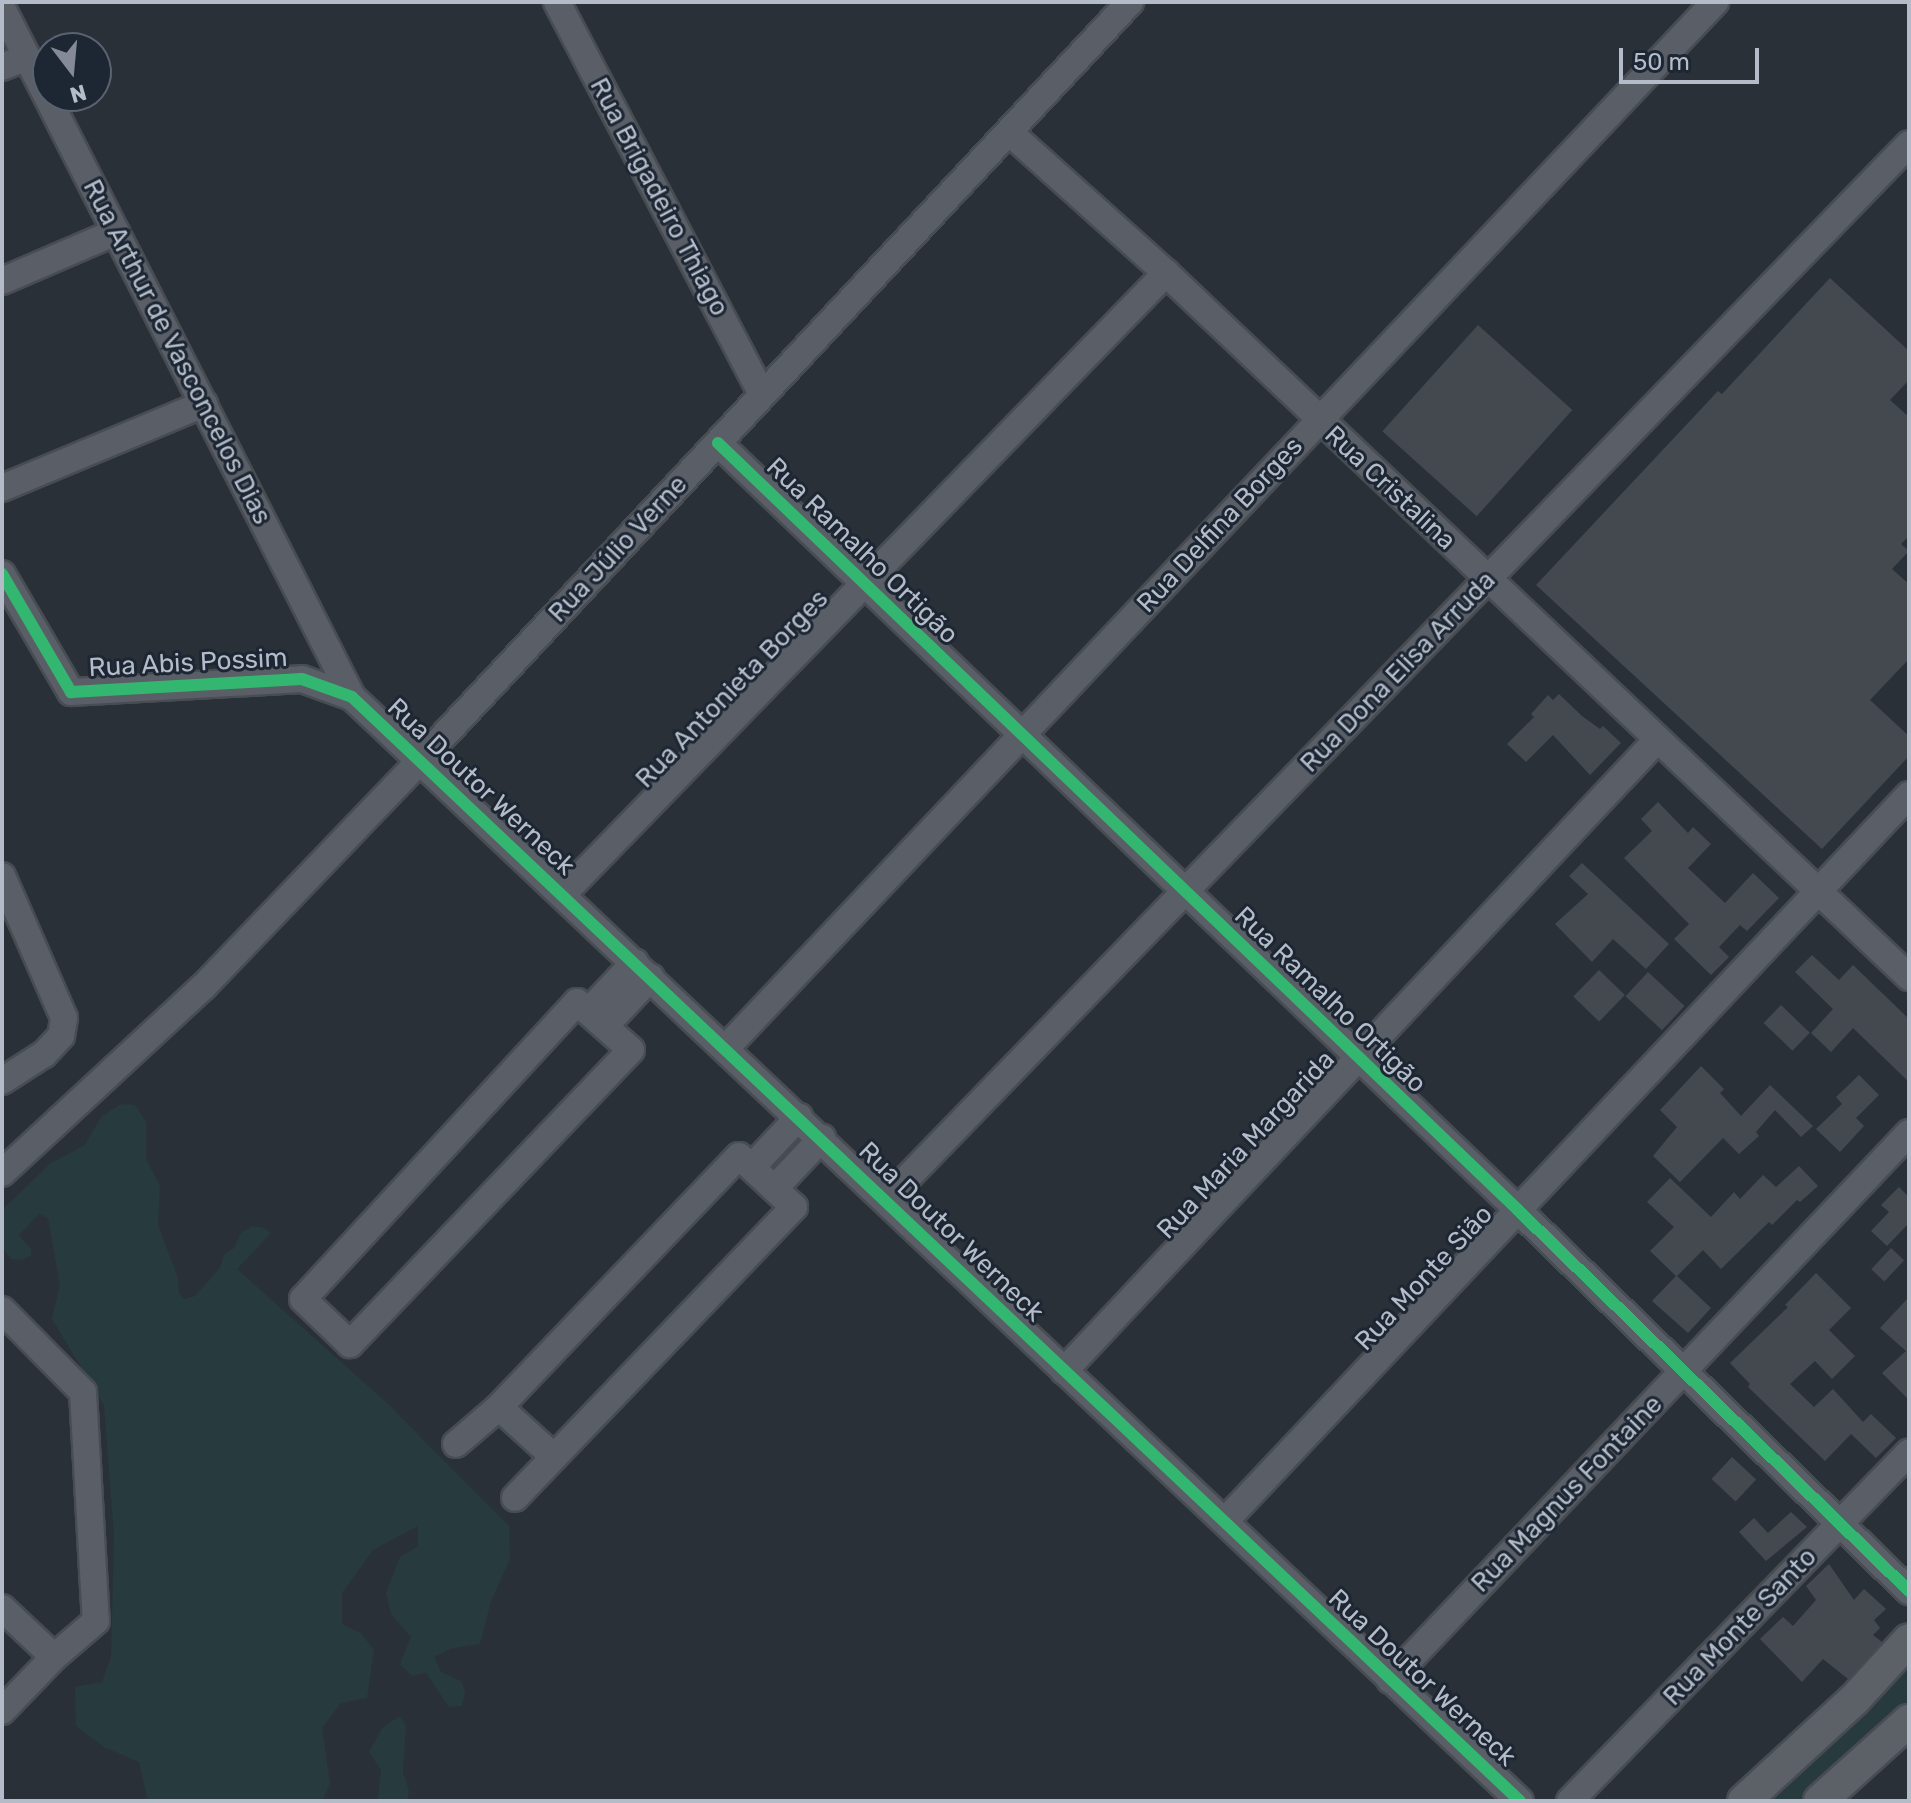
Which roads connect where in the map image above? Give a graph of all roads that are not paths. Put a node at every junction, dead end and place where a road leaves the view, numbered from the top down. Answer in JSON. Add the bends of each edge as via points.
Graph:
{"nodes":[{"id":1,"x":557,"y":2,"type":"edge"},
{"id":2,"x":1130,"y":2,"type":"edge"},
{"id":3,"x":1715,"y":2,"type":"edge"},
{"id":4,"x":2,"y":8,"type":"edge"},
{"id":5,"x":27,"y":57,"type":"junction"},
{"id":6,"x":2,"y":67,"type":"edge"},
{"id":7,"x":1009,"y":132,"type":"junction"},
{"id":8,"x":1909,"y":144,"type":"edge"},
{"id":9,"x":116,"y":232,"type":"junction"},
{"id":10,"x":1166,"y":273,"type":"junction"},
{"id":11,"x":2,"y":281,"type":"edge"},
{"id":12,"x":761,"y":392,"type":"junction"},
{"id":13,"x":204,"y":404,"type":"junction"},
{"id":14,"x":1319,"y":421,"type":"junction"},
{"id":15,"x":718,"y":443,"type":"junction"},
{"id":16,"x":2,"y":488,"type":"edge"},
{"id":17,"x":2,"y":574,"type":"edge"},
{"id":18,"x":1488,"y":580,"type":"junction"},
{"id":19,"x":865,"y":584,"type":"junction"},
{"id":20,"x":352,"y":697,"type":"junction"},
{"id":21,"x":1022,"y":735,"type":"junction"},
{"id":22,"x":1657,"y":740,"type":"junction"},
{"id":23,"x":421,"y":760,"type":"junction"},
{"id":24,"x":1909,"y":795,"type":"edge"},
{"id":25,"x":2,"y":876,"type":"edge"},
{"id":26,"x":1817,"y":891,"type":"junction"},
{"id":27,"x":1185,"y":892,"type":"junction"},
{"id":28,"x":563,"y":894,"type":"junction"},
{"id":29,"x":643,"y":970,"type":"junction"},
{"id":30,"x":1909,"y":977,"type":"edge"},
{"id":31,"x":597,"y":1018,"type":"junction"},
{"id":32,"x":726,"y":1048,"type":"junction"},
{"id":33,"x":1358,"y":1058,"type":"junction"},
{"id":34,"x":2,"y":1081,"type":"edge"},
{"id":35,"x":799,"y":1117,"type":"junction"},
{"id":36,"x":1909,"y":1133,"type":"edge"},
{"id":37,"x":822,"y":1138,"type":"junction"},
{"id":38,"x":752,"y":1167,"type":"junction"},
{"id":39,"x":2,"y":1173,"type":"edge"},
{"id":40,"x":775,"y":1188,"type":"junction"},
{"id":41,"x":886,"y":1200,"type":"junction"},
{"id":42,"x":1518,"y":1210,"type":"junction"},
{"id":43,"x":2,"y":1310,"type":"edge"},
{"id":44,"x":1684,"y":1370,"type":"junction"},
{"id":45,"x":1064,"y":1371,"type":"junction"},
{"id":46,"x":499,"y":1407,"type":"junction"},
{"id":47,"x":456,"y":1444,"type":"dead end"},
{"id":48,"x":1909,"y":1453,"type":"edge"},
{"id":49,"x":554,"y":1457,"type":"junction"},
{"id":50,"x":515,"y":1498,"type":"dead end"},
{"id":51,"x":1226,"y":1520,"type":"junction"},
{"id":52,"x":1842,"y":1522,"type":"junction"},
{"id":53,"x":1909,"y":1591,"type":"edge"},
{"id":54,"x":2,"y":1608,"type":"edge"},
{"id":55,"x":1909,"y":1640,"type":"edge"},
{"id":56,"x":54,"y":1657,"type":"junction"},
{"id":57,"x":1390,"y":1680,"type":"junction"},
{"id":58,"x":2,"y":1711,"type":"edge"},
{"id":59,"x":1909,"y":1721,"type":"edge"},
{"id":60,"x":1520,"y":1801,"type":"edge"},
{"id":61,"x":1570,"y":1801,"type":"edge"},
{"id":62,"x":1744,"y":1801,"type":"edge"},
{"id":63,"x":1820,"y":1801,"type":"edge"}],
"edges":[{"from":1,"to":12,"type":"street","name":"Rua Brigadeiro Thiago"},
{"from":2,"to":7,"type":"street","name":"Rua Júlio Verne"},
{"from":3,"to":14,"type":"street","name":"Rua Delfina Borges"},
{"from":4,"to":5,"type":"street","name":"Rua Arthur de Vasconcelos Dias"},
{"from":5,"to":6,"type":"street"},
{"from":5,"to":9,"type":"street","name":"Rua Arthur de Vasconcelos Dias"},
{"from":7,"to":10,"type":"street","name":"Rua Cristalina"},
{"from":7,"to":12,"type":"street","name":"Rua Júlio Verne"},
{"from":8,"to":18,"type":"street","name":"Rua Dona Elisa Arruda"},
{"from":9,"to":11,"type":"street"},
{"from":9,"to":13,"type":"street","name":"Rua Arthur de Vasconcelos Dias"},
{"from":10,"to":14,"type":"street","name":"Rua Cristalina"},
{"from":10,"to":19,"type":"street","name":"Rua Antonieta Borges"},
{"from":12,"to":15,"type":"street","name":"Rua Júlio Verne"},
{"from":13,"to":16,"type":"street"},
{"from":13,"to":20,"type":"street","name":"Rua Arthur de Vasconcelos Dias"},
{"from":14,"to":18,"type":"street","name":"Rua Cristalina"},
{"from":14,"to":21,"type":"street","name":"Rua Delfina Borges"},
{"from":15,"to":19,"type":"street","name":"Rua Ramalho Ortigão"},
{"from":15,"to":23,"type":"street","name":"Rua Júlio Verne"},
{"from":17,"to":20,"type":"street","name":"Rua Abis Possim","via":[[71,692],[302,679]]},
{"from":18,"to":22,"type":"street","name":"Rua Cristalina"},
{"from":18,"to":27,"type":"street","name":"Rua Dona Elisa Arruda"},
{"from":19,"to":21,"type":"street","name":"Rua Ramalho Ortigão"},
{"from":19,"to":28,"type":"street","name":"Rua Antonieta Borges"},
{"from":20,"to":23,"type":"street","name":"Rua Doutor Werneck"},
{"from":21,"to":27,"type":"street","name":"Rua Ramalho Ortigão"},
{"from":21,"to":32,"type":"street","name":"Rua Delfina Borges"},
{"from":22,"to":26,"type":"street","name":"Rua Cristalina"},
{"from":22,"to":33,"type":"street","name":"Rua Maria Margarida"},
{"from":23,"to":28,"type":"street","name":"Rua Doutor Werneck"},
{"from":23,"to":39,"type":"street","name":"Rua Júlio Verne","via":[[204,986]]},
{"from":24,"to":26,"type":"street","name":"Rua Monte Sião"},
{"from":25,"to":34,"type":"street","via":[[64,1018],[61,1036],[44,1054]]},
{"from":26,"to":30,"type":"street","name":"Rua Cristalina"},
{"from":26,"to":42,"type":"street","name":"Rua Monte Sião"},
{"from":27,"to":33,"type":"street","name":"Rua Ramalho Ortigão"},
{"from":27,"to":41,"type":"street","name":"Rua Dona Elisa Arruda"},
{"from":28,"to":29,"type":"street","name":"Rua Doutor Werneck"},
{"from":29,"to":31,"type":"street"},
{"from":29,"to":32,"type":"street","name":"Rua Doutor Werneck"},
{"from":31,"to":31,"type":"street","via":[[577,1002],[303,1299],[350,1344],[631,1050]]},
{"from":32,"to":35,"type":"street","name":"Rua Doutor Werneck"},
{"from":33,"to":42,"type":"street","name":"Rua Ramalho Ortigão"},
{"from":33,"to":45,"type":"street","name":"Rua Maria Margarida"},
{"from":35,"to":37,"type":"street","name":"Rua Doutor Werneck"},
{"from":35,"to":38,"type":"street"},
{"from":36,"to":44,"type":"street","name":"Rua Magnus Fontaine"},
{"from":37,"to":40,"type":"street"},
{"from":37,"to":41,"type":"street","name":"Rua Doutor Werneck"},
{"from":38,"to":40,"type":"street"},
{"from":38,"to":46,"type":"street","via":[[739,1156]]},
{"from":40,"to":49,"type":"street","via":[[794,1207]]},
{"from":41,"to":45,"type":"street","name":"Rua Doutor Werneck"},
{"from":42,"to":44,"type":"street","name":"Rua Ramalho Ortigão"},
{"from":42,"to":51,"type":"street","name":"Rua Monte Sião"},
{"from":43,"to":56,"type":"street","via":[[83,1392],[96,1621]]},
{"from":44,"to":52,"type":"street","name":"Rua Ramalho Ortigão"},
{"from":44,"to":57,"type":"street","name":"Rua Magnus Fontaine"},
{"from":45,"to":51,"type":"street","name":"Rua Doutor Werneck"},
{"from":46,"to":47,"type":"street"},
{"from":46,"to":49,"type":"street"},
{"from":48,"to":52,"type":"street","name":"Rua Monte Santo"},
{"from":49,"to":50,"type":"street"},
{"from":51,"to":57,"type":"street","name":"Rua Doutor Werneck"},
{"from":52,"to":53,"type":"street","name":"Rua Ramalho Ortigão"},
{"from":52,"to":61,"type":"street","name":"Rua Monte Santo"},
{"from":54,"to":56,"type":"street"},
{"from":55,"to":62,"type":"main road","via":[[1854,1700]]},
{"from":56,"to":58,"type":"street"},
{"from":57,"to":60,"type":"street","name":"Rua Doutor Werneck"},
{"from":59,"to":63,"type":"main road"}]}
